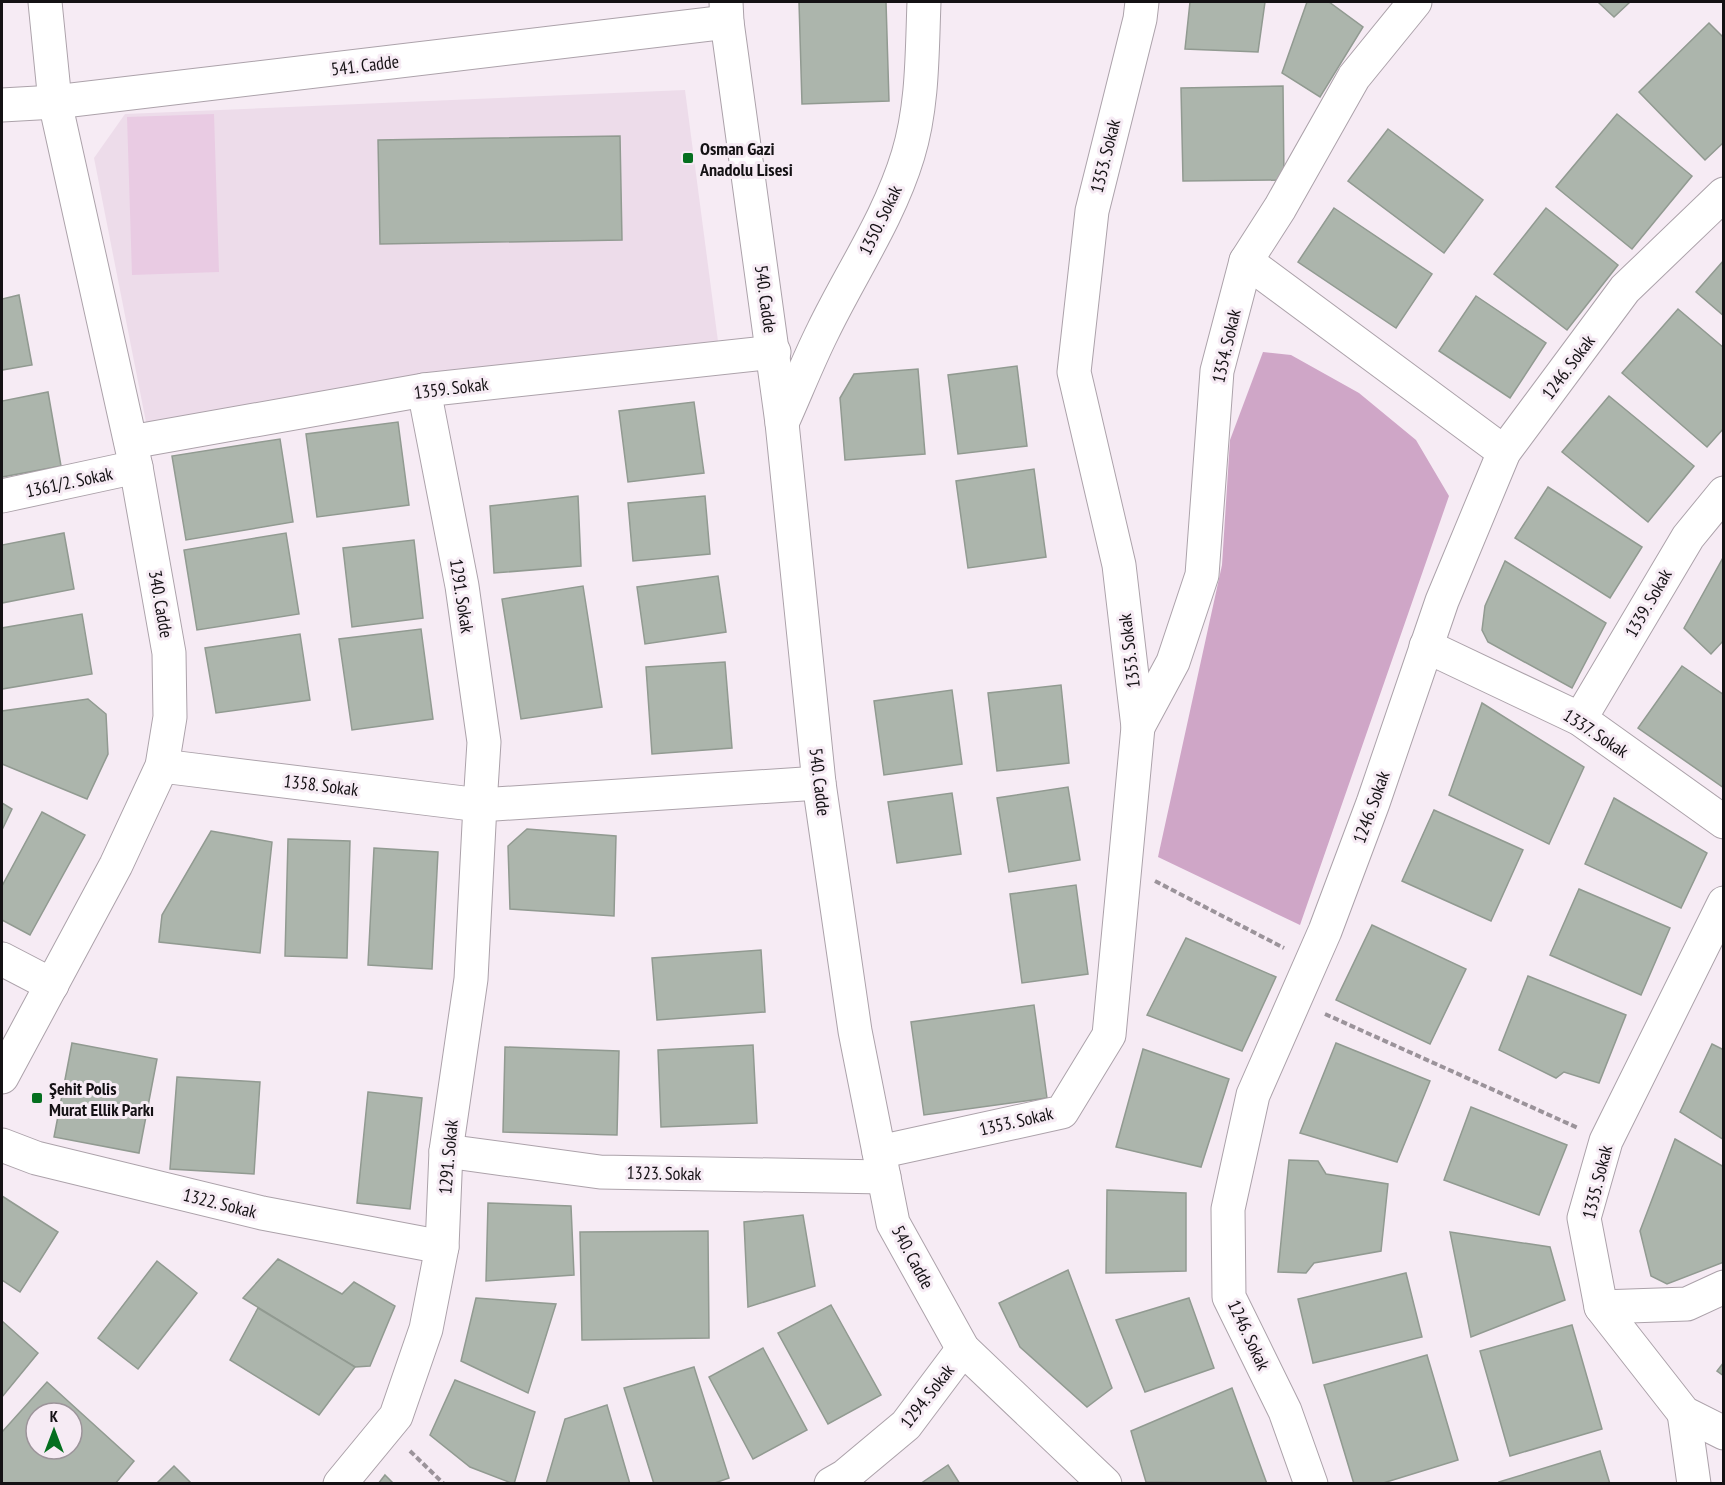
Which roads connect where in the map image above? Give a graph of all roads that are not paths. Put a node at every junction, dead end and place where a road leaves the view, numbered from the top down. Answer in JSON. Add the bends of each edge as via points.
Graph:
{"nodes":[{"id":1,"x":45,"y":2,"type":"edge"},
{"id":2,"x":924,"y":2,"type":"edge"},
{"id":3,"x":1142,"y":2,"type":"edge"},
{"id":4,"x":1415,"y":2,"type":"edge"},
{"id":5,"x":727,"y":12,"type":"edge"},
{"id":6,"x":55,"y":102,"type":"junction"},
{"id":7,"x":2,"y":105,"type":"edge"},
{"id":8,"x":1724,"y":194,"type":"edge"},
{"id":9,"x":1246,"y":261,"type":"junction"},
{"id":10,"x":774,"y":352,"type":"junction"},
{"id":11,"x":424,"y":390,"type":"junction"},
{"id":12,"x":782,"y":423,"type":"junction"},
{"id":13,"x":1504,"y":453,"type":"junction"},
{"id":14,"x":134,"y":455,"type":"junction"},
{"id":15,"x":1724,"y":493,"type":"edge"},
{"id":16,"x":2,"y":496,"type":"edge"},
{"id":17,"x":1426,"y":646,"type":"junction"},
{"id":18,"x":1581,"y":719,"type":"junction"},
{"id":19,"x":1138,"y":727,"type":"junction"},
{"id":20,"x":162,"y":766,"type":"junction"},
{"id":21,"x":819,"y":783,"type":"junction"},
{"id":22,"x":480,"y":804,"type":"junction"},
{"id":23,"x":1724,"y":822,"type":"edge"},
{"id":24,"x":1724,"y":903,"type":"edge"},
{"id":25,"x":2,"y":959,"type":"edge"},
{"id":26,"x":52,"y":984,"type":"junction"},
{"id":27,"x":2,"y":1077,"type":"edge"},
{"id":28,"x":2,"y":1145,"type":"edge"},
{"id":29,"x":446,"y":1151,"type":"junction"},
{"id":30,"x":881,"y":1164,"type":"junction"},
{"id":31,"x":442,"y":1247,"type":"junction"},
{"id":32,"x":1724,"y":1287,"type":"edge"},
{"id":33,"x":1601,"y":1307,"type":"junction"},
{"id":34,"x":963,"y":1349,"type":"junction"},
{"id":35,"x":1684,"y":1413,"type":"junction"},
{"id":36,"x":1724,"y":1433,"type":"edge"},
{"id":37,"x":340,"y":1484,"type":"edge"},
{"id":38,"x":831,"y":1484,"type":"edge"},
{"id":39,"x":1105,"y":1484,"type":"edge"},
{"id":40,"x":1311,"y":1484,"type":"edge"},
{"id":41,"x":1694,"y":1484,"type":"edge"}],
"edges":[{"from":1,"to":6,"type":"street","name":"340. Cadde"},
{"from":2,"to":12,"type":"street","name":"1350. Sokak","via":[[922,64],[909,153],[895,194],[822,332]]},
{"from":3,"to":19,"type":"street","name":"1353. Sokak","via":[[1092,211],[1074,372],[1119,565]]},
{"from":4,"to":9,"type":"street","name":"1354. Sokak","via":[[1354,77]]},
{"from":5,"to":6,"type":"street","name":"541. Cadde"},
{"from":5,"to":10,"type":"street","name":"540. Cadde"},
{"from":6,"to":7,"type":"street","name":"541. Cadde"},
{"from":6,"to":14,"type":"street","name":"340. Cadde"},
{"from":8,"to":13,"type":"street","name":"1246. Sokak","via":[[1625,290]]},
{"from":9,"to":13,"type":"street"},
{"from":9,"to":19,"type":"street","name":"1354. Sokak","via":[[1217,372],[1202,575],[1173,662]]},
{"from":10,"to":11,"type":"street","name":"1359. Sokak"},
{"from":10,"to":12,"type":"street","name":"540. Cadde"},
{"from":11,"to":14,"type":"street","name":"1359. Sokak"},
{"from":11,"to":22,"type":"street","name":"1291. Sokak","via":[[462,586],[479,709],[483,742]]},
{"from":12,"to":21,"type":"street","name":"540. Cadde"},
{"from":13,"to":17,"type":"street","name":"1246. Sokak"},
{"from":14,"to":16,"type":"street","name":"1361/2. Sokak"},
{"from":14,"to":20,"type":"street","name":"340. Cadde","via":[[169,653],[171,717]]},
{"from":15,"to":18,"type":"street","name":"1339. Sokak","via":[[1688,537]]},
{"from":17,"to":18,"type":"street","name":"1337. Sokak"},
{"from":17,"to":40,"type":"street","name":"1246. Sokak","via":[[1373,803],[1311,962],[1253,1095],[1228,1209],[1229,1297],[1285,1411]]},
{"from":18,"to":23,"type":"street","name":"1337. Sokak"},
{"from":19,"to":30,"type":"street","name":"1353. Sokak","via":[[1109,1035],[1062,1112]]},
{"from":20,"to":22,"type":"street","name":"1358. Sokak"},
{"from":20,"to":26,"type":"street","name":"340. Cadde","via":[[116,865]]},
{"from":21,"to":22,"type":"street"},
{"from":21,"to":30,"type":"street","name":"540. Cadde","via":[[855,1031]]},
{"from":22,"to":29,"type":"street","name":"1291. Sokak","via":[[471,979]]},
{"from":24,"to":33,"type":"street","name":"1335. Sokak","via":[[1606,1141],[1584,1218]]},
{"from":25,"to":26,"type":"street"},
{"from":26,"to":27,"type":"street","name":"340. Cadde"},
{"from":28,"to":31,"type":"street","name":"1322. Sokak","via":[[36,1158],[262,1213]]},
{"from":29,"to":30,"type":"street","name":"1323. Sokak","via":[[600,1172]]},
{"from":29,"to":31,"type":"street","name":"1291. Sokak"},
{"from":30,"to":34,"type":"street","name":"540. Cadde","via":[[893,1223]]},
{"from":31,"to":37,"type":"street","name":"1291. Sokak","via":[[426,1329],[396,1416]]},
{"from":32,"to":33,"type":"street","via":[[1687,1304]]},
{"from":33,"to":35,"type":"street","name":"1335. Sokak"},
{"from":34,"to":38,"type":"street","name":"1294. Sokak","via":[[906,1425]]},
{"from":34,"to":39,"type":"street","name":"540. Cadde"},
{"from":35,"to":36,"type":"street","name":"1335. Sokak"},
{"from":35,"to":41,"type":"street"}]}
